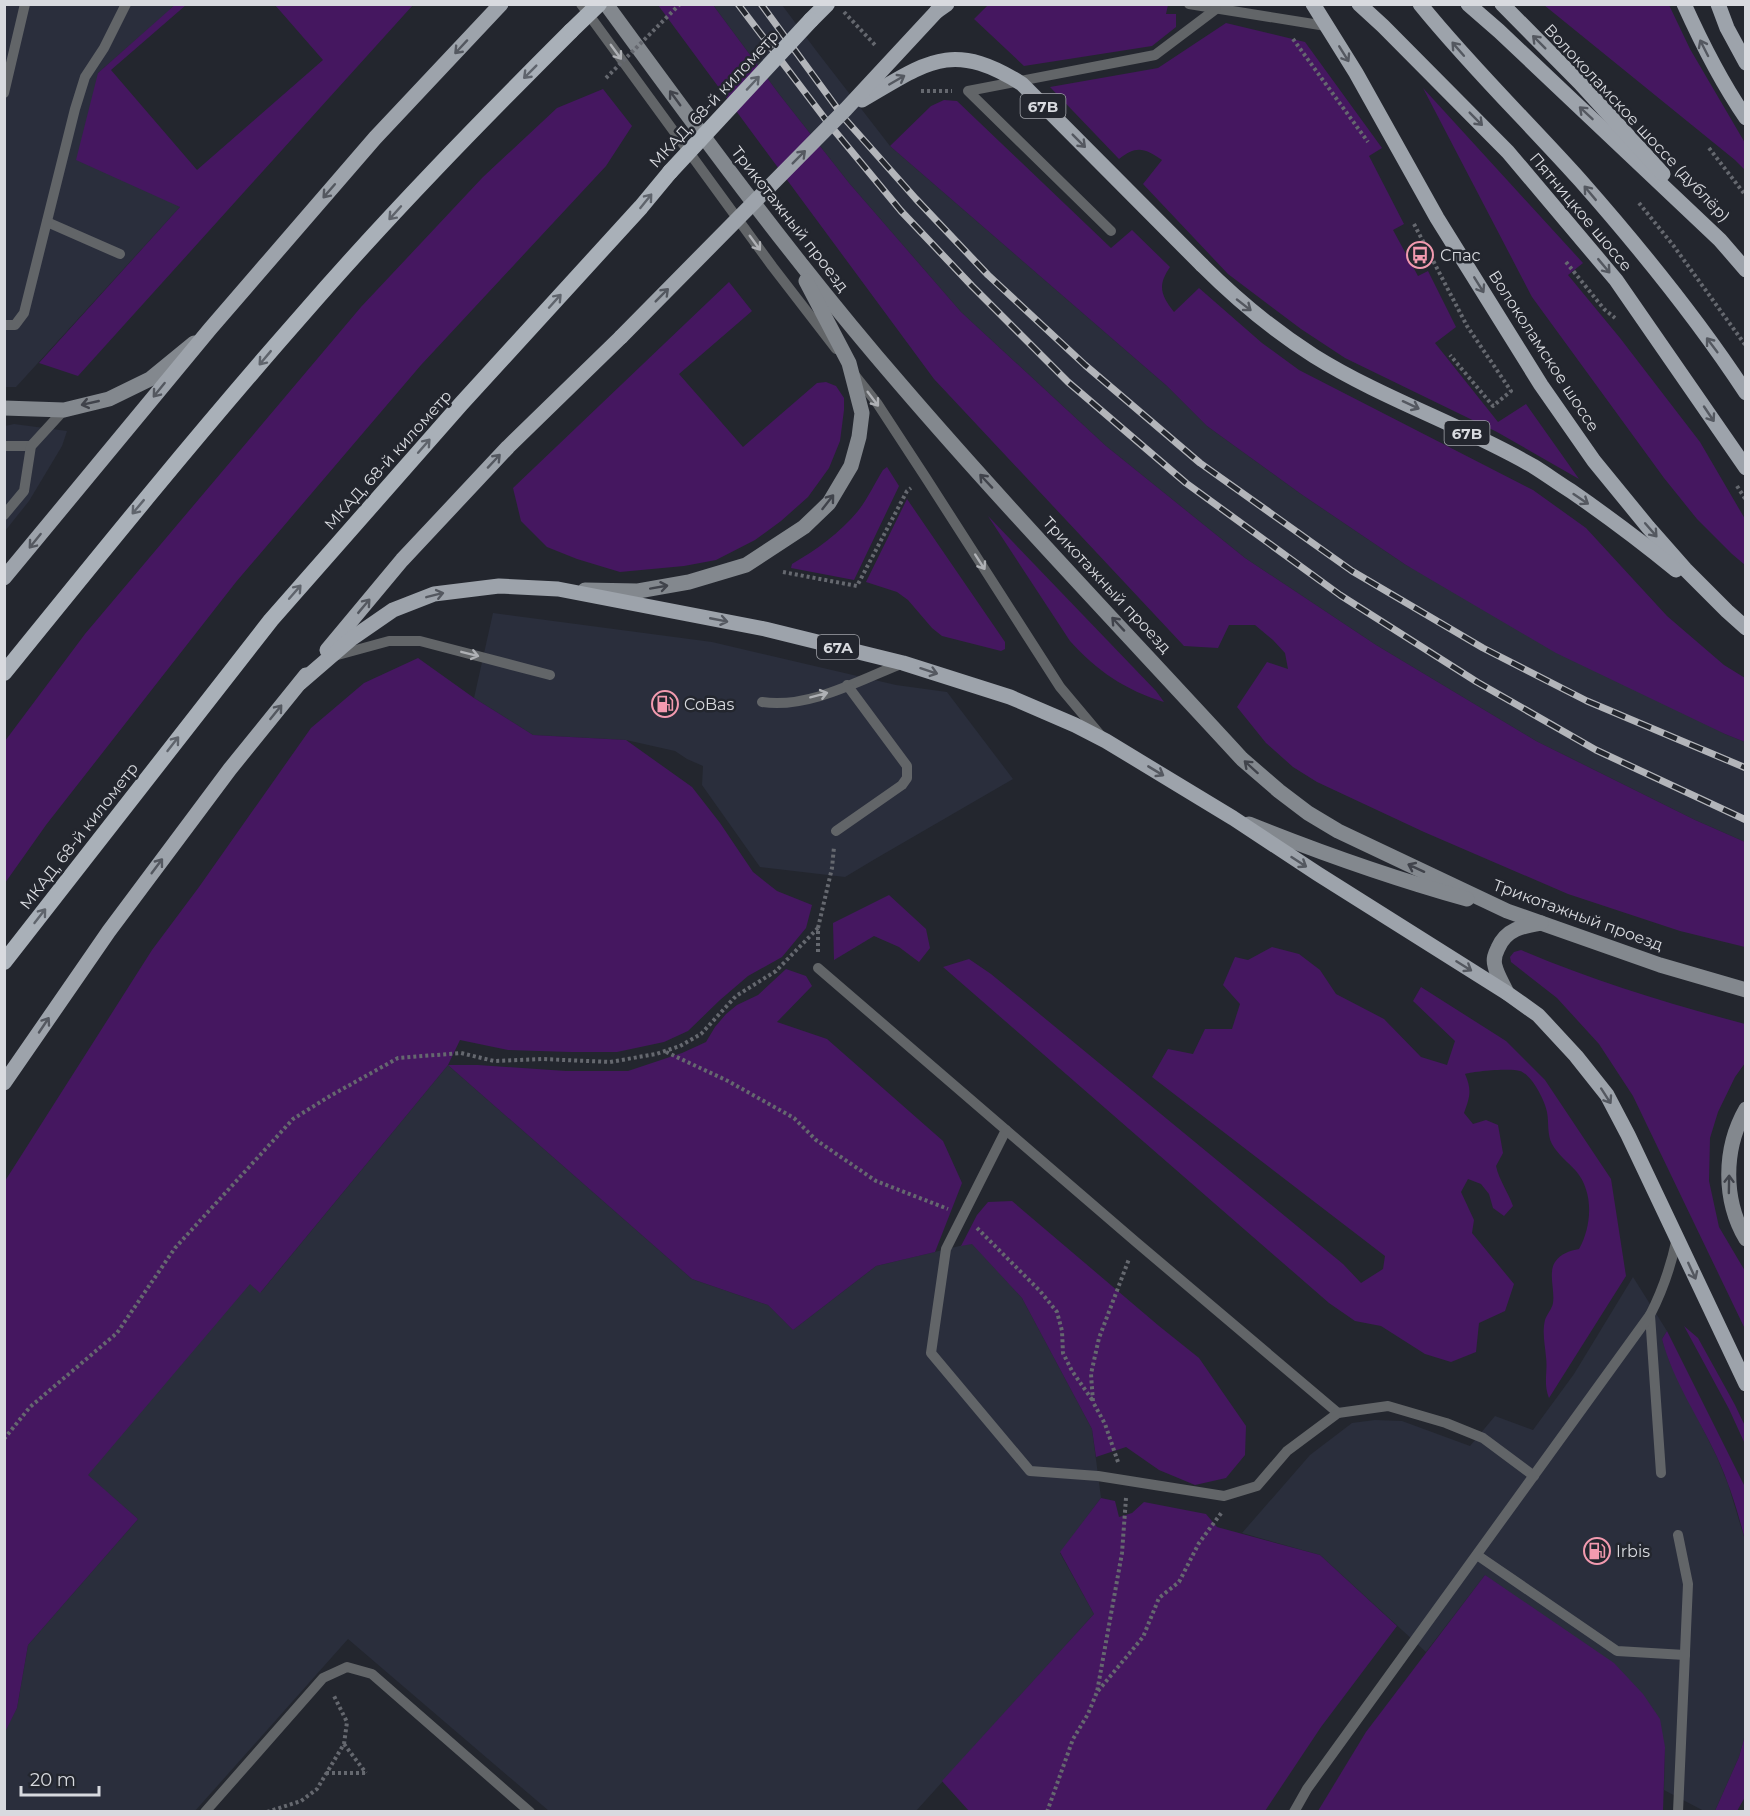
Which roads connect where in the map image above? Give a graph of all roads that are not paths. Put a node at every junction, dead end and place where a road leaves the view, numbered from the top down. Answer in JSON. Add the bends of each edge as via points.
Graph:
{"nodes":[{"id":1,"x":26,"y":4,"type":"edge"},
{"id":2,"x":126,"y":4,"type":"edge"},
{"id":3,"x":501,"y":4,"type":"edge"},
{"id":4,"x":581,"y":4,"type":"edge"},
{"id":5,"x":599,"y":4,"type":"edge"},
{"id":6,"x":606,"y":4,"type":"edge"},
{"id":7,"x":827,"y":4,"type":"edge"},
{"id":8,"x":1189,"y":4,"type":"edge"},
{"id":9,"x":1313,"y":4,"type":"edge"},
{"id":10,"x":1359,"y":4,"type":"edge"},
{"id":11,"x":1420,"y":4,"type":"edge"},
{"id":12,"x":1468,"y":4,"type":"edge"},
{"id":13,"x":1502,"y":4,"type":"edge"},
{"id":14,"x":1684,"y":4,"type":"edge"},
{"id":15,"x":1718,"y":4,"type":"edge"},
{"id":16,"x":943,"y":7,"type":"edge"},
{"id":17,"x":1216,"y":9,"type":"junction"},
{"id":18,"x":1326,"y":26,"type":"junction"},
{"id":19,"x":1746,"y":63,"type":"edge"},
{"id":20,"x":4,"y":93,"type":"edge"},
{"id":21,"x":846,"y":109,"type":"junction"},
{"id":22,"x":1746,"y":118,"type":"edge"},
{"id":23,"x":47,"y":222,"type":"junction"},
{"id":24,"x":1111,"y":231,"type":"dead end"},
{"id":25,"x":1720,"y":240,"type":"junction"},
{"id":26,"x":790,"y":251,"type":"junction"},
{"id":27,"x":120,"y":254,"type":"dead end"},
{"id":28,"x":1746,"y":270,"type":"edge"},
{"id":29,"x":4,"y":325,"type":"edge"},
{"id":30,"x":210,"y":329,"type":"junction"},
{"id":31,"x":850,"y":369,"type":"junction"},
{"id":32,"x":1746,"y":393,"type":"edge"},
{"id":33,"x":4,"y":408,"type":"edge"},
{"id":34,"x":64,"y":410,"type":"junction"},
{"id":35,"x":4,"y":446,"type":"edge"},
{"id":36,"x":31,"y":446,"type":"junction"},
{"id":37,"x":1746,"y":468,"type":"edge"},
{"id":38,"x":4,"y":515,"type":"edge"},
{"id":39,"x":4,"y":578,"type":"edge"},
{"id":40,"x":558,"y":589,"type":"junction"},
{"id":41,"x":1727,"y":611,"type":"junction"},
{"id":42,"x":1746,"y":628,"type":"edge"},
{"id":43,"x":331,"y":656,"type":"junction"},
{"id":44,"x":903,"y":663,"type":"junction"},
{"id":45,"x":4,"y":673,"type":"edge"},
{"id":46,"x":550,"y":675,"type":"dead end"},
{"id":47,"x":300,"y":683,"type":"junction"},
{"id":48,"x":847,"y":685,"type":"junction"},
{"id":49,"x":762,"y":702,"type":"dead end"},
{"id":50,"x":1106,"y":741,"type":"junction"},
{"id":51,"x":1233,"y":818,"type":"junction"},
{"id":52,"x":836,"y":831,"type":"road end"},
{"id":53,"x":1507,"y":911,"type":"junction"},
{"id":54,"x":1541,"y":923,"type":"junction"},
{"id":55,"x":4,"y":962,"type":"edge"},
{"id":56,"x":818,"y":968,"type":"road end"},
{"id":57,"x":1743,"y":988,"type":"edge"},
{"id":58,"x":1507,"y":993,"type":"junction"},
{"id":59,"x":4,"y":1083,"type":"edge"},
{"id":60,"x":1746,"y":1109,"type":"edge"},
{"id":61,"x":1006,"y":1130,"type":"junction"},
{"id":62,"x":1677,"y":1238,"type":"junction"},
{"id":63,"x":1746,"y":1239,"type":"edge"},
{"id":64,"x":1650,"y":1315,"type":"junction"},
{"id":65,"x":1746,"y":1384,"type":"edge"},
{"id":66,"x":1338,"y":1413,"type":"junction"},
{"id":67,"x":1661,"y":1473,"type":"dead end"},
{"id":68,"x":1534,"y":1476,"type":"junction"},
{"id":69,"x":1678,"y":1535,"type":"dead end"},
{"id":70,"x":1477,"y":1555,"type":"junction"},
{"id":71,"x":1685,"y":1655,"type":"junction"},
{"id":72,"x":205,"y":1812,"type":"edge"},
{"id":73,"x":530,"y":1812,"type":"edge"},
{"id":74,"x":1294,"y":1812,"type":"edge"},
{"id":75,"x":1678,"y":1812,"type":"edge"}],
"edges":[{"from":1,"to":20,"type":"lane"},
{"from":2,"to":23,"type":"lane","via":[[85,77]]},
{"from":3,"to":30,"type":"main road","one_way":true,"via":[[375,138]]},
{"from":4,"to":31,"type":"lane","one_way":true},
{"from":5,"to":45,"type":"highway","one_way":true,"bridge":true,"via":[[448,154],[303,313],[136,509]]},
{"from":26,"to":6,"type":"main road","name":"Трикотажный проезд","one_way":true},
{"from":55,"to":7,"type":"highway","name":"МКАД, 68-й километр","one_way":true,"bridge":true,"via":[[270,620],[670,172]]},
{"from":8,"to":17,"type":"lane"},
{"from":9,"to":18,"type":"main road","name":"Волоколамское шоссе"},
{"from":10,"to":37,"type":"main road","name":"Пятницкое шоссе","one_way":true,"via":[[1508,152],[1616,280]]},
{"from":32,"to":11,"type":"main road","name":"Пятницкое шоссе","one_way":true,"via":[[1655,269]]},
{"from":25,"to":12,"type":"main road","one_way":true},
{"from":25,"to":13,"type":"main road","name":"Волоколамское шоссе (дублёр)","one_way":true,"via":[[1654,163]]},
{"from":22,"to":14,"type":"main road","one_way":true,"via":[[1702,46]]},
{"from":15,"to":19,"type":"main road"},
{"from":16,"to":21,"type":"main road","bridge":true},
{"from":17,"to":18,"type":"lane"},
{"from":17,"to":24,"type":"lane","via":[[1155,55],[968,91]]},
{"from":18,"to":41,"type":"main road","name":"Волоколамское шоссе","one_way":true,"via":[[1540,385],[1594,461],[1648,527]]},
{"from":21,"to":41,"type":"main road","number":"67B","one_way":true,"bridge":true,"via":[[925,64],[944,59],[983,64],[1003,72],[1022,84],[1235,297],[1277,331],[1360,381],[1533,466],[1599,511]]},
{"from":47,"to":21,"type":"main road","one_way":true,"bridge":true,"via":[[402,560],[508,447]]},
{"from":23,"to":27,"type":"lane"},
{"from":23,"to":29,"type":"lane","via":[[24,313],[15,325]]},
{"from":25,"to":28,"type":"main road"},
{"from":26,"to":31,"type":"main road"},
{"from":53,"to":26,"type":"main road","name":"Трикотажный проезд","one_way":true,"via":[[1338,831],[1308,813],[1242,759],[899,384]]},
{"from":30,"to":34,"type":"main road","one_way":true,"via":[[150,379],[109,399]]},
{"from":30,"to":39,"type":"main road","one_way":true},
{"from":40,"to":31,"type":"main road","one_way":true,"via":[[638,591],[689,582],[746,565],[804,527],[829,503],[851,466],[862,413]]},
{"from":31,"to":50,"type":"lane","one_way":true,"via":[[902,441],[1060,687]]},
{"from":33,"to":34,"type":"main road"},
{"from":34,"to":36,"type":"lane"},
{"from":35,"to":36,"type":"lane"},
{"from":36,"to":38,"type":"lane","via":[[24,491]]},
{"from":43,"to":40,"type":"main road","number":"67A","one_way":true,"via":[[393,610],[434,594],[499,586]]},
{"from":40,"to":44,"type":"main road","number":"67A","one_way":true,"via":[[765,629]]},
{"from":41,"to":42,"type":"main road","name":"Волоколамское шоссе"},
{"from":43,"to":46,"type":"lane","one_way":true,"via":[[389,640],[420,641]]},
{"from":43,"to":47,"type":"main road","number":"67A"},
{"from":44,"to":48,"type":"lane"},
{"from":44,"to":50,"type":"main road","number":"67A","one_way":true,"via":[[1036,707]]},
{"from":59,"to":47,"type":"main road","one_way":true,"via":[[109,931]]},
{"from":49,"to":48,"type":"lane","one_way":true,"via":[[775,704],[821,696]]},
{"from":48,"to":52,"type":"lane","via":[[907,766],[907,778]]},
{"from":50,"to":51,"type":"main road","number":"67A","one_way":true},
{"from":51,"to":53,"type":"main road","via":[[1404,882]]},
{"from":51,"to":58,"type":"main road","one_way":true},
{"from":53,"to":54,"type":"main road","name":"Трикотажный проезд"},
{"from":54,"to":57,"type":"main road","name":"Трикотажный проезд","via":[[1660,965]]},
{"from":54,"to":58,"type":"main road","via":[[1520,927],[1501,942],[1494,957],[1495,967]]},
{"from":56,"to":61,"type":"lane"},
{"from":58,"to":62,"type":"main road","one_way":true,"via":[[1538,1015],[1607,1095]]},
{"from":63,"to":60,"type":"main road","one_way":true,"via":[[1728,1193],[1730,1156]]},
{"from":61,"to":66,"type":"lane"},
{"from":61,"to":66,"type":"lane","via":[[946,1249],[931,1353],[1030,1471],[1098,1476],[1224,1496],[1257,1486],[1287,1451]]},
{"from":62,"to":64,"type":"lane","via":[[1671,1268]]},
{"from":62,"to":65,"type":"main road","one_way":true},
{"from":64,"to":67,"type":"lane"},
{"from":64,"to":68,"type":"lane"},
{"from":66,"to":68,"type":"lane","via":[[1388,1406],[1446,1423],[1483,1438]]},
{"from":68,"to":70,"type":"lane"},
{"from":69,"to":71,"type":"lane","via":[[1688,1584]]},
{"from":70,"to":71,"type":"lane","via":[[1617,1652]]},
{"from":70,"to":74,"type":"lane"},
{"from":71,"to":75,"type":"lane"},
{"from":72,"to":73,"type":"lane","via":[[323,1678],[347,1667],[372,1674]]}]}
